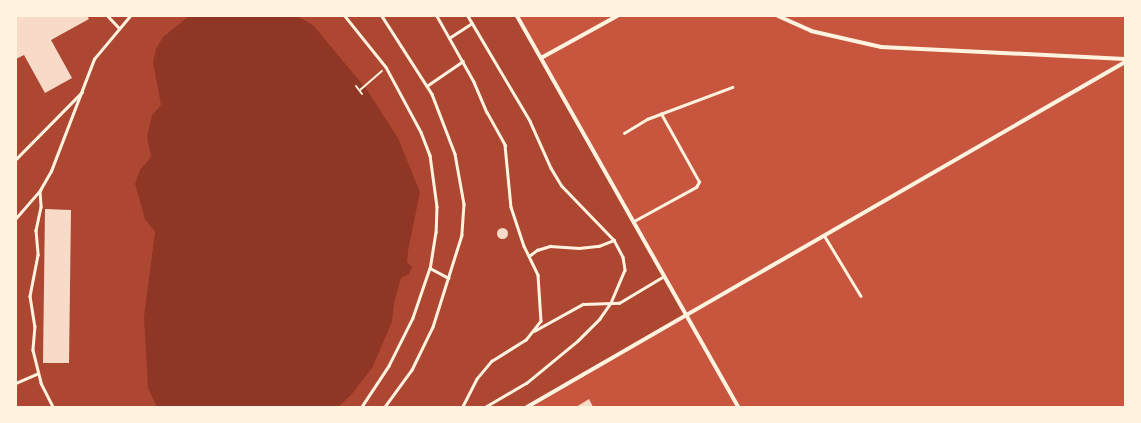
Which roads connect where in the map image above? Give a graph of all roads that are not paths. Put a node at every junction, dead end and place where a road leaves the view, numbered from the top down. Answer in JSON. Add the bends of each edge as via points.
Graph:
{"nodes":[{"id":1,"x":108,"y":16,"type":"edge"},
{"id":2,"x":130,"y":16,"type":"edge"},
{"id":3,"x":345,"y":16,"type":"edge"},
{"id":4,"x":382,"y":16,"type":"edge"},
{"id":5,"x":436,"y":16,"type":"edge"},
{"id":6,"x":468,"y":16,"type":"edge"},
{"id":7,"x":517,"y":16,"type":"edge"},
{"id":8,"x":617,"y":16,"type":"edge"},
{"id":9,"x":778,"y":16,"type":"edge"},
{"id":10,"x":472,"y":23,"type":"junction"},
{"id":11,"x":119,"y":28,"type":"junction"},
{"id":12,"x":449,"y":38,"type":"junction"},
{"id":13,"x":541,"y":58,"type":"junction"},
{"id":14,"x":463,"y":61,"type":"junction"},
{"id":15,"x":1125,"y":61,"type":"edge"},
{"id":16,"x":428,"y":85,"type":"junction"},
{"id":17,"x":732,"y":87,"type":"dead end"},
{"id":18,"x":82,"y":92,"type":"junction"},
{"id":19,"x":661,"y":114,"type":"junction"},
{"id":20,"x":624,"y":133,"type":"dead end"},
{"id":21,"x":16,"y":159,"type":"edge"},
{"id":22,"x":40,"y":190,"type":"junction"},
{"id":23,"x":16,"y":218,"type":"edge"},
{"id":24,"x":634,"y":221,"type":"junction"},
{"id":25,"x":824,"y":235,"type":"junction"},
{"id":26,"x":614,"y":240,"type":"junction"},
{"id":27,"x":529,"y":256,"type":"junction"},
{"id":28,"x":430,"y":268,"type":"junction"},
{"id":29,"x":664,"y":276,"type":"junction"},
{"id":30,"x":449,"y":278,"type":"junction"},
{"id":31,"x":861,"y":296,"type":"dead end"},
{"id":32,"x":611,"y":303,"type":"junction"},
{"id":33,"x":686,"y":314,"type":"junction"},
{"id":34,"x":532,"y":332,"type":"junction"},
{"id":35,"x":38,"y":373,"type":"junction"},
{"id":36,"x":16,"y":383,"type":"edge"},
{"id":37,"x":52,"y":407,"type":"edge"},
{"id":38,"x":362,"y":407,"type":"edge"},
{"id":39,"x":385,"y":407,"type":"edge"},
{"id":40,"x":463,"y":407,"type":"edge"},
{"id":41,"x":486,"y":407,"type":"edge"},
{"id":42,"x":527,"y":407,"type":"edge"},
{"id":43,"x":738,"y":407,"type":"edge"}],
"edges":[{"from":1,"to":11,"type":"lane"},
{"from":2,"to":11,"type":"lane"},
{"from":3,"to":28,"type":"lane","via":[[386,67],[419,126],[430,155],[437,207]]},
{"from":4,"to":16,"type":"lane"},
{"from":5,"to":12,"type":"lane"},
{"from":6,"to":10,"type":"lane"},
{"from":7,"to":13,"type":"street"},
{"from":8,"to":13,"type":"street"},
{"from":9,"to":15,"type":"street","via":[[812,31],[880,47]]},
{"from":10,"to":12,"type":"lane"},
{"from":10,"to":26,"type":"lane","via":[[530,121],[562,186]]},
{"from":11,"to":18,"type":"lane","via":[[94,59]]},
{"from":12,"to":14,"type":"lane"},
{"from":13,"to":24,"type":"street"},
{"from":14,"to":16,"type":"lane"},
{"from":14,"to":27,"type":"lane","via":[[505,145],[511,207]]},
{"from":15,"to":25,"type":"street"},
{"from":16,"to":30,"type":"lane","via":[[455,154],[462,182],[462,235]]},
{"from":17,"to":19,"type":"lane"},
{"from":18,"to":21,"type":"lane"},
{"from":18,"to":22,"type":"lane","via":[[51,171]]},
{"from":19,"to":20,"type":"lane"},
{"from":19,"to":24,"type":"lane","via":[[699,182],[696,187]]},
{"from":22,"to":23,"type":"lane"},
{"from":22,"to":35,"type":"lane","via":[[41,207],[36,230],[38,255],[30,296],[35,326],[33,350]]},
{"from":24,"to":29,"type":"street"},
{"from":25,"to":31,"type":"lane"},
{"from":25,"to":33,"type":"street"},
{"from":26,"to":27,"type":"lane","via":[[579,248],[550,246]]},
{"from":26,"to":32,"type":"lane","via":[[624,257],[625,270]]},
{"from":27,"to":34,"type":"lane","via":[[538,275],[541,322]]},
{"from":28,"to":30,"type":"lane"},
{"from":28,"to":38,"type":"lane","via":[[413,318],[389,366]]},
{"from":29,"to":32,"type":"lane","via":[[619,303]]},
{"from":29,"to":33,"type":"street"},
{"from":30,"to":39,"type":"lane","via":[[424,348]]},
{"from":32,"to":34,"type":"lane","via":[[583,304]]},
{"from":32,"to":41,"type":"lane","via":[[600,319],[578,341],[528,383]]},
{"from":33,"to":42,"type":"street"},
{"from":33,"to":43,"type":"street"},
{"from":34,"to":40,"type":"lane","via":[[526,340],[492,361],[477,379]]},
{"from":35,"to":36,"type":"lane"},
{"from":35,"to":37,"type":"lane"}]}
